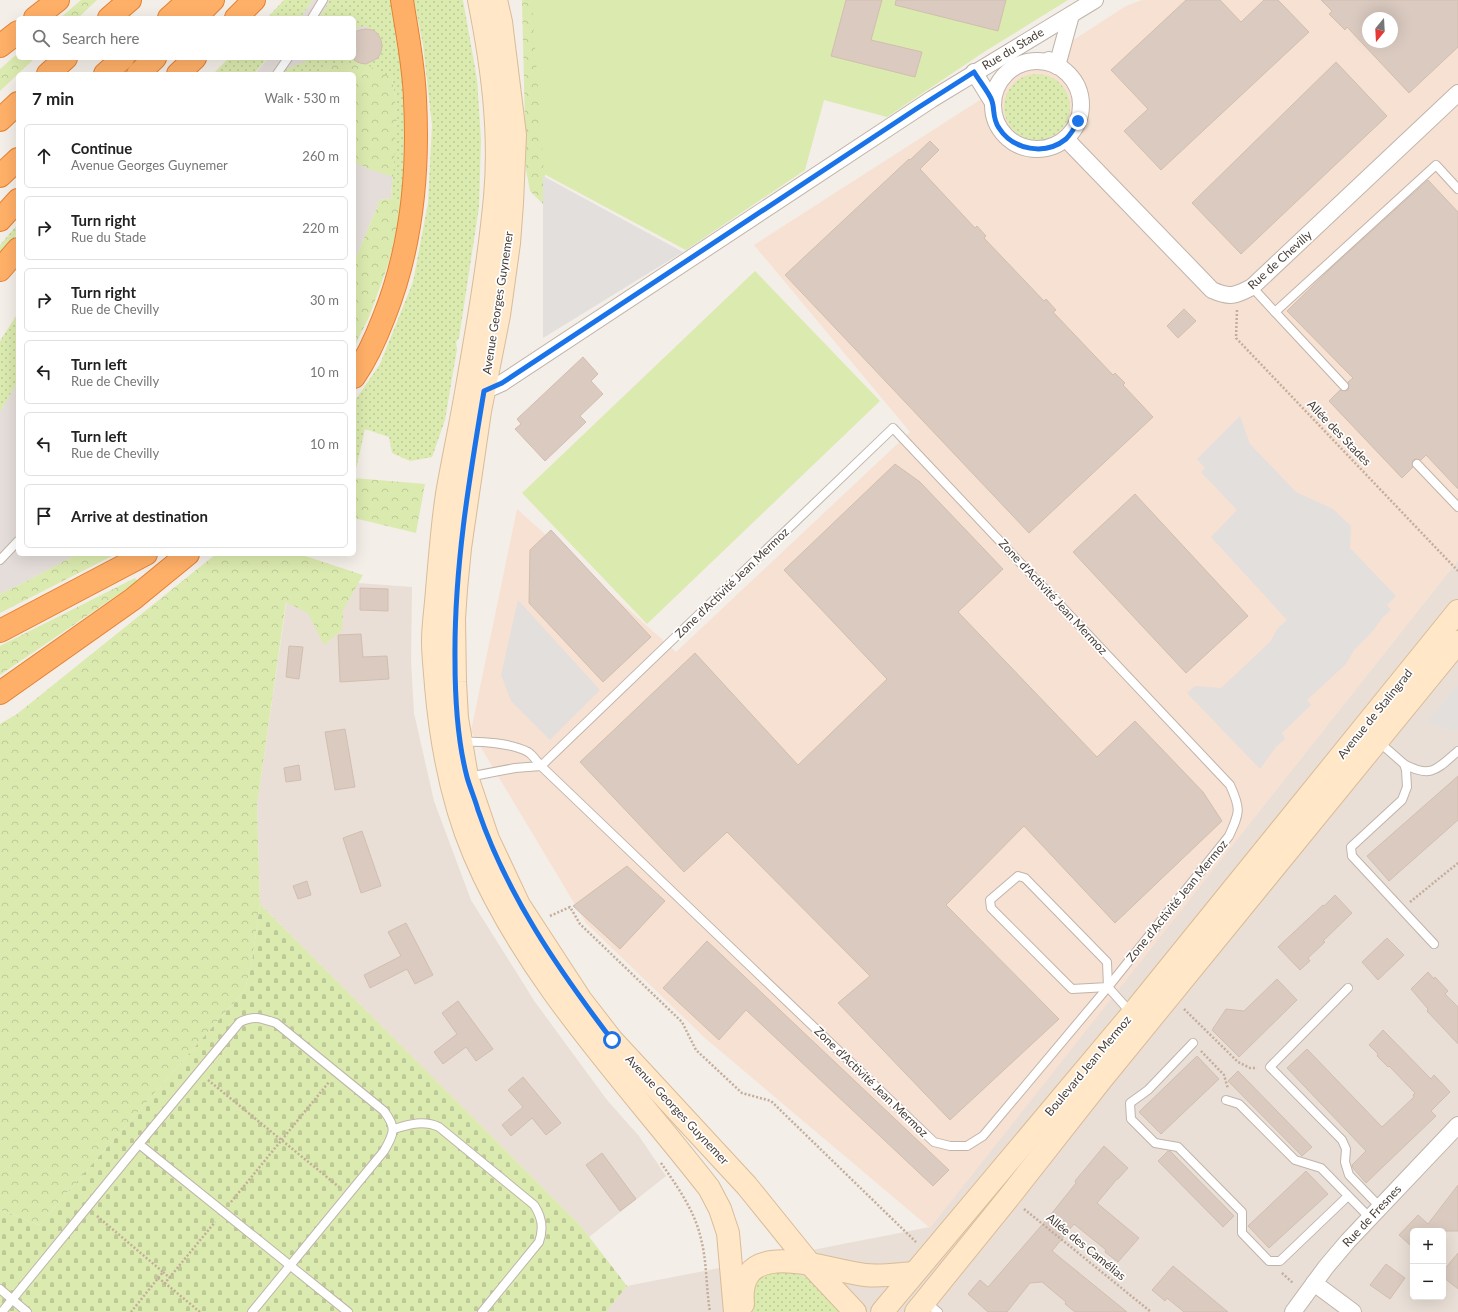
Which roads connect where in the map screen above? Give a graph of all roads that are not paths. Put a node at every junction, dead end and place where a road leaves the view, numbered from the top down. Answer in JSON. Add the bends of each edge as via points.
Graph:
{"nodes":[{"id":1,"x":58,"y":0,"type":"edge"},
{"id":2,"x":130,"y":0,"type":"edge"},
{"id":3,"x":189,"y":0,"type":"edge"},
{"id":4,"x":213,"y":0,"type":"edge"},
{"id":5,"x":254,"y":0,"type":"edge"},
{"id":6,"x":323,"y":0,"type":"edge"},
{"id":7,"x":402,"y":0,"type":"edge"},
{"id":8,"x":479,"y":0,"type":"edge"},
{"id":9,"x":1095,"y":0,"type":"edge"},
{"id":10,"x":501,"y":11,"type":"edge"},
{"id":11,"x":1071,"y":15,"type":"junction"},
{"id":12,"x":38,"y":16,"type":"edge"},
{"id":13,"x":111,"y":16,"type":"edge"},
{"id":14,"x":170,"y":16,"type":"edge"},
{"id":15,"x":197,"y":16,"type":"edge"},
{"id":16,"x":238,"y":16,"type":"edge"},
{"id":17,"x":313,"y":16,"type":"edge"},
{"id":18,"x":16,"y":34,"type":"edge"},
{"id":19,"x":1024,"y":44,"type":"junction"},
{"id":20,"x":0,"y":46,"type":"edge"},
{"id":21,"x":64,"y":60,"type":"edge"},
{"id":22,"x":121,"y":60,"type":"edge"},
{"id":23,"x":153,"y":60,"type":"edge"},
{"id":24,"x":193,"y":60,"type":"edge"},
{"id":25,"x":287,"y":60,"type":"edge"},
{"id":26,"x":1057,"y":66,"type":"junction"},
{"id":27,"x":50,"y":72,"type":"edge"},
{"id":28,"x":107,"y":72,"type":"edge"},
{"id":29,"x":140,"y":72,"type":"edge"},
{"id":30,"x":180,"y":72,"type":"edge"},
{"id":31,"x":278,"y":72,"type":"edge"},
{"id":32,"x":974,"y":72,"type":"junction"},
{"id":33,"x":1458,"y":93,"type":"edge"},
{"id":34,"x":992,"y":100,"type":"junction"},
{"id":35,"x":16,"y":105,"type":"edge"},
{"id":36,"x":0,"y":120,"type":"edge"},
{"id":37,"x":1066,"y":139,"type":"junction"},
{"id":38,"x":16,"y":160,"type":"edge"},
{"id":39,"x":0,"y":176,"type":"edge"},
{"id":40,"x":1458,"y":189,"type":"edge"},
{"id":41,"x":16,"y":202,"type":"edge"},
{"id":42,"x":0,"y":220,"type":"edge"},
{"id":43,"x":16,"y":251,"type":"edge"},
{"id":44,"x":0,"y":270,"type":"edge"},
{"id":45,"x":1252,"y":287,"type":"junction"},
{"id":46,"x":1274,"y":312,"type":"junction"},
{"id":47,"x":356,"y":374,"type":"edge"},
{"id":48,"x":1344,"y":386,"type":"dead end"},
{"id":49,"x":476,"y":390,"type":"junction"},
{"id":50,"x":1417,"y":464,"type":"dead end"},
{"id":51,"x":1458,"y":507,"type":"edge"},
{"id":52,"x":16,"y":543,"type":"edge"},
{"id":53,"x":142,"y":556,"type":"edge"},
{"id":54,"x":186,"y":556,"type":"edge"},
{"id":55,"x":0,"y":560,"type":"edge"},
{"id":56,"x":1458,"y":611,"type":"edge"},
{"id":57,"x":0,"y":631,"type":"edge"},
{"id":58,"x":433,"y":641,"type":"junction"},
{"id":59,"x":1458,"y":642,"type":"edge"},
{"id":60,"x":0,"y":693,"type":"edge"},
{"id":61,"x":1377,"y":740,"type":"junction"},
{"id":62,"x":460,"y":742,"type":"junction"},
{"id":63,"x":1458,"y":751,"type":"edge"},
{"id":64,"x":1404,"y":764,"type":"junction"},
{"id":65,"x":541,"y":766,"type":"junction"},
{"id":66,"x":467,"y":777,"type":"junction"},
{"id":67,"x":456,"y":807,"type":"junction"},
{"id":68,"x":1291,"y":816,"type":"joint"},
{"id":69,"x":1298,"y":838,"type":"joint"},
{"id":70,"x":1434,"y":944,"type":"dead end"},
{"id":71,"x":1108,"y":987,"type":"junction"},
{"id":72,"x":1348,"y":988,"type":"dead end"},
{"id":73,"x":1132,"y":1014,"type":"junction"},
{"id":74,"x":1193,"y":1043,"type":"road end"},
{"id":75,"x":1229,"y":1101,"type":"road end"},
{"id":76,"x":1458,"y":1125,"type":"edge"},
{"id":77,"x":394,"y":1128,"type":"junction"},
{"id":78,"x":139,"y":1144,"type":"junction"},
{"id":79,"x":1348,"y":1196,"type":"junction"},
{"id":80,"x":1375,"y":1212,"type":"junction"},
{"id":81,"x":290,"y":1264,"type":"junction"},
{"id":82,"x":810,"y":1264,"type":"junction"},
{"id":83,"x":914,"y":1273,"type":"junction"},
{"id":84,"x":0,"y":1289,"type":"edge"},
{"id":85,"x":1310,"y":1289,"type":"junction"},
{"id":86,"x":12,"y":1300,"type":"junction"},
{"id":87,"x":736,"y":1308,"type":"edge"},
{"id":88,"x":926,"y":1308,"type":"edge"},
{"id":89,"x":2,"y":1312,"type":"edge"},
{"id":90,"x":27,"y":1312,"type":"edge"},
{"id":91,"x":252,"y":1312,"type":"edge"},
{"id":92,"x":348,"y":1312,"type":"edge"},
{"id":93,"x":482,"y":1312,"type":"edge"},
{"id":94,"x":855,"y":1312,"type":"edge"},
{"id":95,"x":882,"y":1312,"type":"edge"},
{"id":96,"x":1292,"y":1312,"type":"edge"},
{"id":97,"x":1353,"y":1312,"type":"edge"}],
"edges":[{"from":1,"to":12,"type":"highway"},
{"from":2,"to":13,"type":"highway"},
{"from":3,"to":14,"type":"highway"},
{"from":4,"to":15,"type":"highway"},
{"from":5,"to":16,"type":"highway"},
{"from":6,"to":17,"type":"lane"},
{"from":7,"to":47,"type":"highway","via":[[415,98],[416,153],[413,200],[404,258],[394,289],[378,332]]},
{"from":8,"to":49,"type":"main road","name":"Avenue Georges Guynemer","via":[[494,88],[496,145],[494,206]]},
{"from":9,"to":11,"type":"street","name":"Rue du Stade"},
{"from":10,"to":49,"type":"main road","name":"Avenue Georges Guynemer","via":[[515,135],[512,203],[499,315]]},
{"from":11,"to":19,"type":"street","name":"Rue du Stade"},
{"from":11,"to":26,"type":"street"},
{"from":18,"to":20,"type":"highway"},
{"from":19,"to":26,"type":"street"},
{"from":19,"to":32,"type":"street","name":"Rue du Stade"},
{"from":21,"to":27,"type":"highway"},
{"from":22,"to":28,"type":"highway"},
{"from":23,"to":29,"type":"highway"},
{"from":24,"to":30,"type":"highway"},
{"from":25,"to":31,"type":"lane"},
{"from":26,"to":34,"type":"street","via":[[1044,61],[1029,61],[1015,66],[1004,75],[996,87]]},
{"from":26,"to":37,"type":"street","via":[[1073,80],[1081,100],[1078,121]]},
{"from":32,"to":34,"type":"street"},
{"from":32,"to":49,"type":"street","name":"Rue du Stade","via":[[502,383]]},
{"from":33,"to":45,"type":"street","name":"Rue de Chevilly"},
{"from":34,"to":37,"type":"street","via":[[993,114],[998,126],[1006,137],[1016,144],[1029,149],[1042,149],[1055,146]]},
{"from":35,"to":36,"type":"highway"},
{"from":37,"to":45,"type":"street","name":"Rue de Chevilly","via":[[1212,290],[1225,295],[1237,295]]},
{"from":38,"to":39,"type":"highway"},
{"from":40,"to":46,"type":"lane","via":[[1436,165]]},
{"from":41,"to":42,"type":"highway"},
{"from":43,"to":44,"type":"highway"},
{"from":45,"to":46,"type":"lane"},
{"from":46,"to":48,"type":"lane"},
{"from":49,"to":58,"type":"main road","via":[[447,496]]},
{"from":49,"to":62,"type":"main road","name":"Avenue Georges Guynemer","via":[[454,619],[455,682]]},
{"from":50,"to":51,"type":"lane"},
{"from":52,"to":55,"type":"lane"},
{"from":53,"to":57,"type":"highway"},
{"from":54,"to":60,"type":"highway","via":[[133,599]]},
{"from":56,"to":68,"type":"main road","name":"Avenue de Stalingrad"},
{"from":58,"to":62,"type":"main road","via":[[442,681],[446,721]]},
{"from":58,"to":67,"type":"main road","name":"Avenue Georges Guynemer","via":[[437,702],[445,760]]},
{"from":59,"to":61,"type":"main road","name":"Avenue de Stalingrad"},
{"from":61,"to":64,"type":"lane"},
{"from":61,"to":69,"type":"main road","name":"Avenue de Stalingrad"},
{"from":62,"to":65,"type":"lane","name":"Zone d'Activité Jean Mermoz","via":[[514,747],[529,752]]},
{"from":62,"to":66,"type":"main road","name":"Avenue Georges Guynemer"},
{"from":63,"to":64,"type":"lane","via":[[1437,769],[1423,772]]},
{"from":64,"to":70,"type":"lane","via":[[1407,787],[1402,800],[1351,848],[1352,856]]},
{"from":65,"to":66,"type":"lane"},
{"from":65,"to":71,"type":"lane","name":"Zone d'Activité Jean Mermoz","via":[[934,1142],[950,1146],[967,1146],[983,1136]]},
{"from":65,"to":71,"type":"lane","name":"Zone d'Activité Jean Mermoz","via":[[893,428],[1230,785],[1238,802],[1237,817],[1229,836]]},
{"from":66,"to":67,"type":"main road"},
{"from":66,"to":82,"type":"main road","name":"Avenue Georges Guynemer","via":[[488,839],[516,898],[581,1000],[612,1040],[747,1186]]},
{"from":67,"to":87,"type":"main road","name":"Avenue Georges Guynemer","via":[[493,895],[532,962],[582,1030],[709,1188],[728,1233]]},
{"from":68,"to":73,"type":"main road","name":"Boulevard Jean Mermoz"},
{"from":69,"to":88,"type":"main road","name":"Boulevard Jean Mermoz","via":[[1101,1080]]},
{"from":71,"to":71,"type":"lane","via":[[1107,962],[1025,878],[1018,876],[990,900],[990,908],[1072,989]]},
{"from":71,"to":73,"type":"lane"},
{"from":72,"to":80,"type":"lane","via":[[1270,1067],[1342,1140],[1346,1149],[1345,1162],[1349,1175]]},
{"from":73,"to":83,"type":"main road","name":"Boulevard Jean Mermoz"},
{"from":74,"to":79,"type":"lane","via":[[1148,1090],[1130,1103],[1131,1119],[1155,1143],[1178,1147],[1242,1212],[1242,1233],[1269,1261],[1280,1261]]},
{"from":75,"to":79,"type":"lane","via":[[1239,1104],[1295,1160],[1321,1168]]},
{"from":76,"to":80,"type":"street","name":"Rue de Fresnes"},
{"from":77,"to":78,"type":"lane","via":[[384,1111],[276,1023],[249,1017],[240,1022]]},
{"from":77,"to":81,"type":"lane","via":[[384,1151]]},
{"from":77,"to":93,"type":"lane","via":[[421,1123],[439,1127],[534,1205],[540,1214],[542,1224],[539,1242]]},
{"from":78,"to":81,"type":"lane"},
{"from":78,"to":86,"type":"lane"},
{"from":79,"to":80,"type":"lane"},
{"from":80,"to":85,"type":"street","name":"Rue de Fresnes","via":[[1343,1246]]},
{"from":81,"to":91,"type":"lane"},
{"from":81,"to":92,"type":"lane"},
{"from":82,"to":83,"type":"main road","via":[[864,1275]]},
{"from":82,"to":87,"type":"main road","via":[[771,1261],[762,1263],[745,1278]]},
{"from":82,"to":94,"type":"main road","name":"Avenue Georges Guynemer"},
{"from":83,"to":95,"type":"main road","name":"Boulevard Jean Mermoz"},
{"from":84,"to":86,"type":"lane"},
{"from":85,"to":96,"type":"street","name":"Rue de Fresnes"},
{"from":85,"to":97,"type":"street"},
{"from":86,"to":89,"type":"lane"},
{"from":86,"to":90,"type":"lane"}]}
